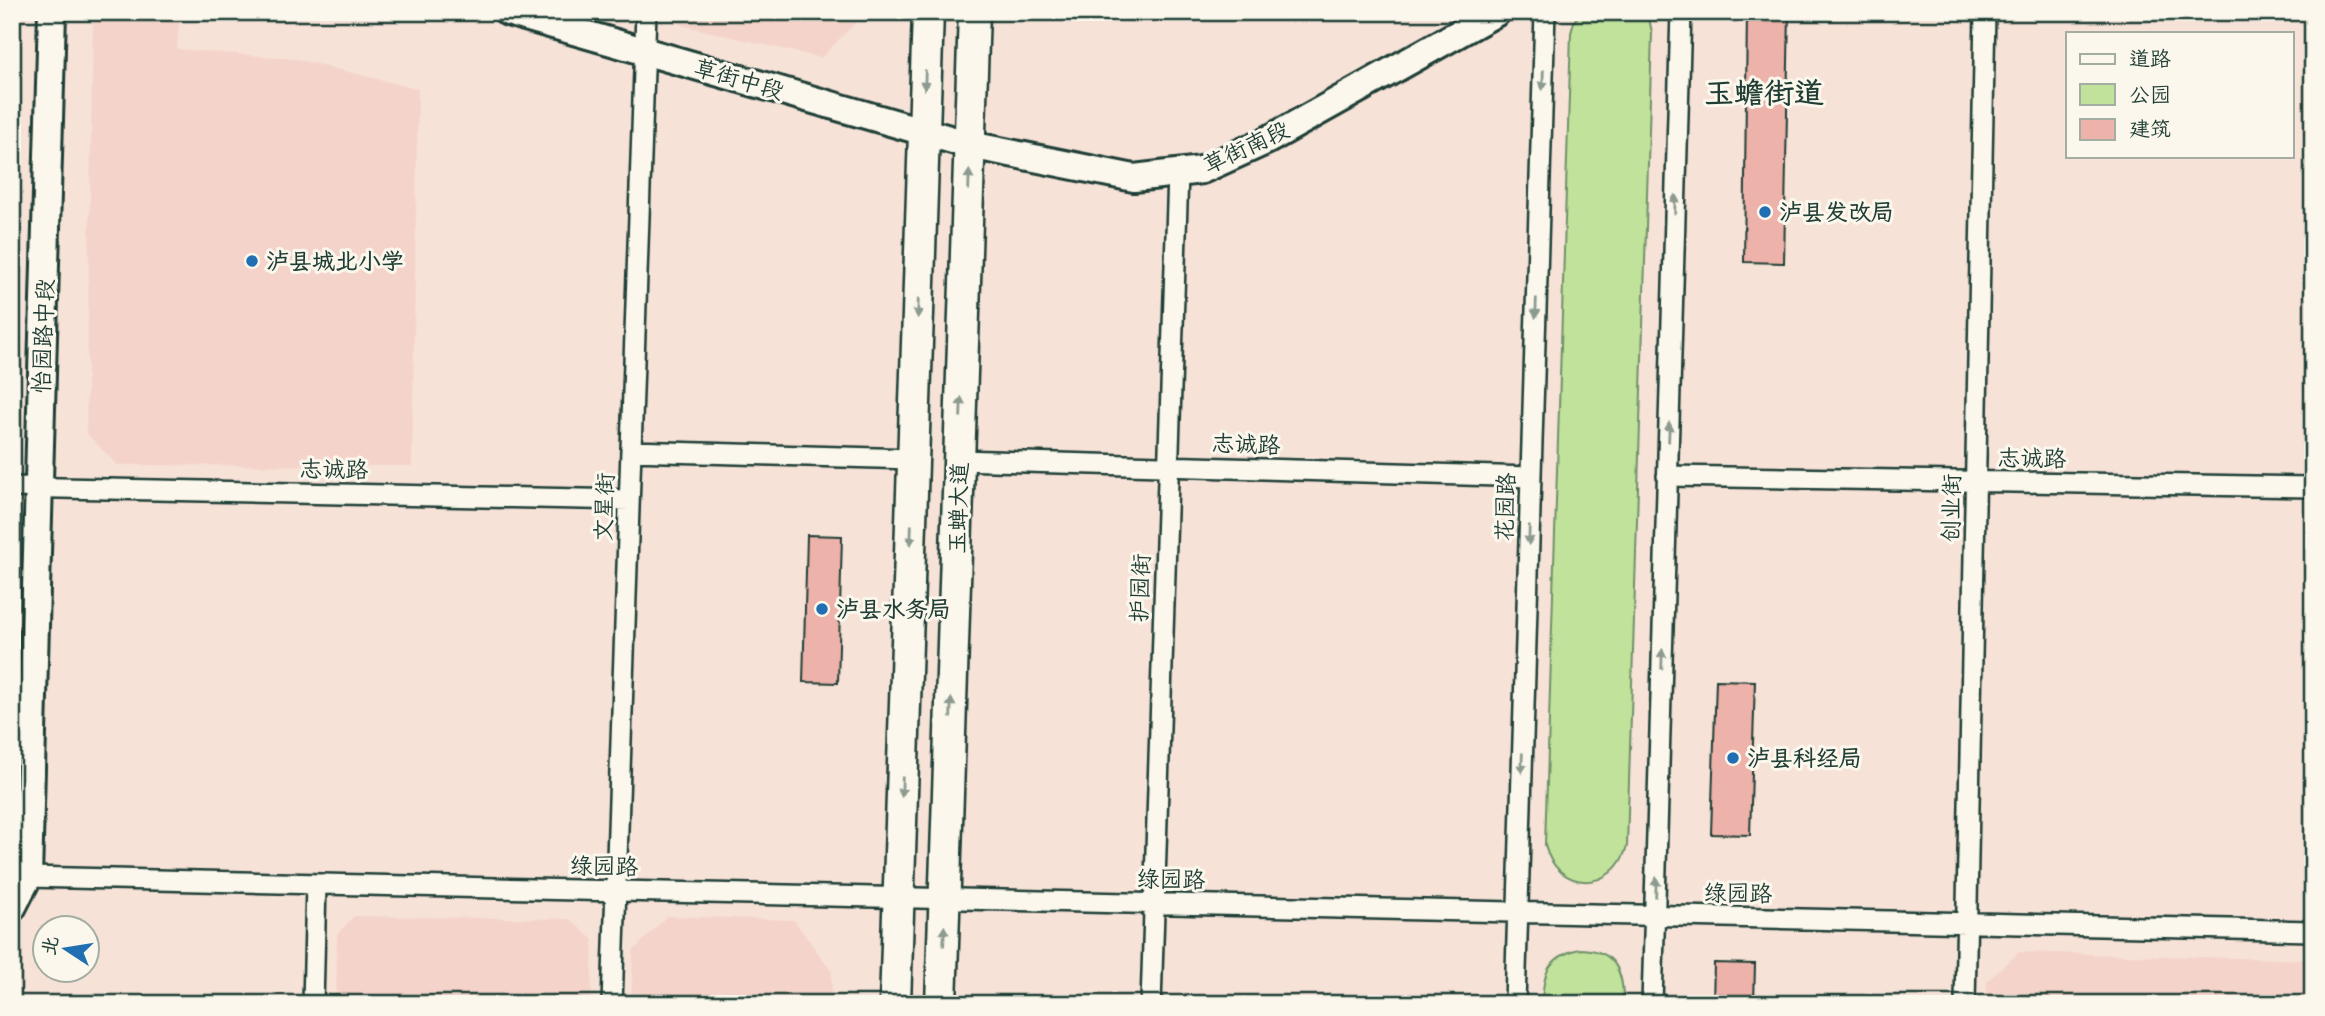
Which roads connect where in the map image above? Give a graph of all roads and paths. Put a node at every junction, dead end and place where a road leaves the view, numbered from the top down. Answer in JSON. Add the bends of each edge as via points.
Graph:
{"nodes":[{"id":1,"x":52,"y":12,"type":"edge"},
{"id":2,"x":508,"y":12,"type":"edge"},
{"id":3,"x":646,"y":12,"type":"edge"},
{"id":4,"x":928,"y":12,"type":"edge"},
{"id":5,"x":974,"y":12,"type":"edge"},
{"id":6,"x":1497,"y":12,"type":"edge"},
{"id":7,"x":1545,"y":12,"type":"edge"},
{"id":8,"x":1681,"y":12,"type":"edge"},
{"id":9,"x":1985,"y":12,"type":"edge"},
{"id":10,"x":645,"y":52,"type":"junction"},
{"id":11,"x":924,"y":132,"type":"junction"},
{"id":12,"x":970,"y":145,"type":"junction"},
{"id":13,"x":1178,"y":173,"type":"junction"},
{"id":14,"x":631,"y":451,"type":"junction"},
{"id":15,"x":913,"y":459,"type":"junction"},
{"id":16,"x":959,"y":460,"type":"junction"},
{"id":17,"x":1168,"y":466,"type":"junction"},
{"id":18,"x":1667,"y":476,"type":"junction"},
{"id":19,"x":1531,"y":477,"type":"junction"},
{"id":20,"x":1976,"y":481,"type":"junction"},
{"id":21,"x":2313,"y":487,"type":"edge"},
{"id":22,"x":25,"y":488,"type":"edge"},
{"id":23,"x":629,"y":500,"type":"junction"},
{"id":24,"x":28,"y":877,"type":"junction"},
{"id":25,"x":316,"y":884,"type":"junction"},
{"id":26,"x":616,"y":891,"type":"junction"},
{"id":27,"x":899,"y":898,"type":"junction"},
{"id":28,"x":945,"y":899,"type":"junction"},
{"id":29,"x":1154,"y":904,"type":"junction"},
{"id":30,"x":12,"y":908,"type":"edge"},
{"id":31,"x":1517,"y":912,"type":"junction"},
{"id":32,"x":1655,"y":915,"type":"junction"},
{"id":33,"x":1967,"y":922,"type":"junction"},
{"id":34,"x":2313,"y":930,"type":"edge"},
{"id":35,"x":313,"y":1004,"type":"edge"},
{"id":36,"x":612,"y":1004,"type":"edge"},
{"id":37,"x":895,"y":1004,"type":"edge"},
{"id":38,"x":941,"y":1004,"type":"edge"},
{"id":39,"x":1151,"y":1004,"type":"edge"},
{"id":40,"x":1515,"y":1004,"type":"edge"},
{"id":41,"x":1652,"y":1004,"type":"edge"},
{"id":42,"x":1965,"y":1004,"type":"edge"}],
"edges":[{"from":1,"to":22,"type":"main road","name":"怡园路中段"},
{"from":2,"to":10,"type":"main road","name":"草街中段"},
{"from":3,"to":10,"type":"street","name":"文星街"},
{"from":4,"to":11,"type":"main road","name":"玉蝉大道","one_way":true},
{"from":5,"to":12,"type":"main road","name":"玉蝉大道"},
{"from":6,"to":13,"type":"main road","name":"草街南段","via":[[1266,141],[1202,170]]},
{"from":7,"to":19,"type":"street","name":"花园路","one_way":true},
{"from":18,"to":8,"type":"street","one_way":true},
{"from":9,"to":20,"type":"street","name":"创业街"},
{"from":10,"to":11,"type":"main road","name":"草街中段"},
{"from":10,"to":14,"type":"street","name":"文星街"},
{"from":11,"to":12,"type":"main road","name":"草街中段"},
{"from":11,"to":15,"type":"main road","name":"玉蝉大道","one_way":true},
{"from":12,"to":13,"type":"main road","name":"草街南段","via":[[1134,178]]},
{"from":16,"to":12,"type":"main road","name":"玉蝉大道","one_way":true},
{"from":13,"to":17,"type":"street","name":"护园街"},
{"from":14,"to":15,"type":"street"},
{"from":14,"to":23,"type":"street","name":"文星街"},
{"from":15,"to":27,"type":"main road","name":"玉蝉大道","one_way":true},
{"from":16,"to":17,"type":"street","name":"志诚路"},
{"from":28,"to":16,"type":"main road","name":"玉蝉大道","one_way":true},
{"from":17,"to":19,"type":"street","name":"志诚路"},
{"from":17,"to":29,"type":"street","name":"护园街"},
{"from":18,"to":20,"type":"street","name":"志诚路"},
{"from":32,"to":18,"type":"street","one_way":true},
{"from":19,"to":31,"type":"street","name":"花园路","one_way":true},
{"from":20,"to":21,"type":"street","name":"志诚路"},
{"from":20,"to":33,"type":"street","name":"创业街"},
{"from":22,"to":23,"type":"street","name":"志诚路"},
{"from":22,"to":24,"type":"main road","name":"怡园路中段"},
{"from":23,"to":26,"type":"street","name":"文星街"},
{"from":24,"to":25,"type":"street","name":"绿园路"},
{"from":24,"to":30,"type":"main road","name":"怡园路中段"},
{"from":25,"to":26,"type":"street","name":"绿园路"},
{"from":25,"to":35,"type":"street"},
{"from":26,"to":27,"type":"street","name":"绿园路"},
{"from":26,"to":36,"type":"street","name":"文星街"},
{"from":27,"to":28,"type":"street","name":"绿园路"},
{"from":27,"to":37,"type":"main road","name":"玉蝉大道"},
{"from":28,"to":29,"type":"street","name":"绿园路"},
{"from":38,"to":28,"type":"main road","name":"玉蝉大道","one_way":true},
{"from":29,"to":31,"type":"street","name":"绿园路"},
{"from":29,"to":39,"type":"street","name":"护园街"},
{"from":31,"to":32,"type":"street","name":"绿园路"},
{"from":31,"to":40,"type":"street","name":"花园路"},
{"from":32,"to":33,"type":"street","name":"绿园路"},
{"from":32,"to":41,"type":"street"},
{"from":33,"to":34,"type":"street","name":"绿园路"},
{"from":33,"to":42,"type":"street","name":"创业街"}]}
